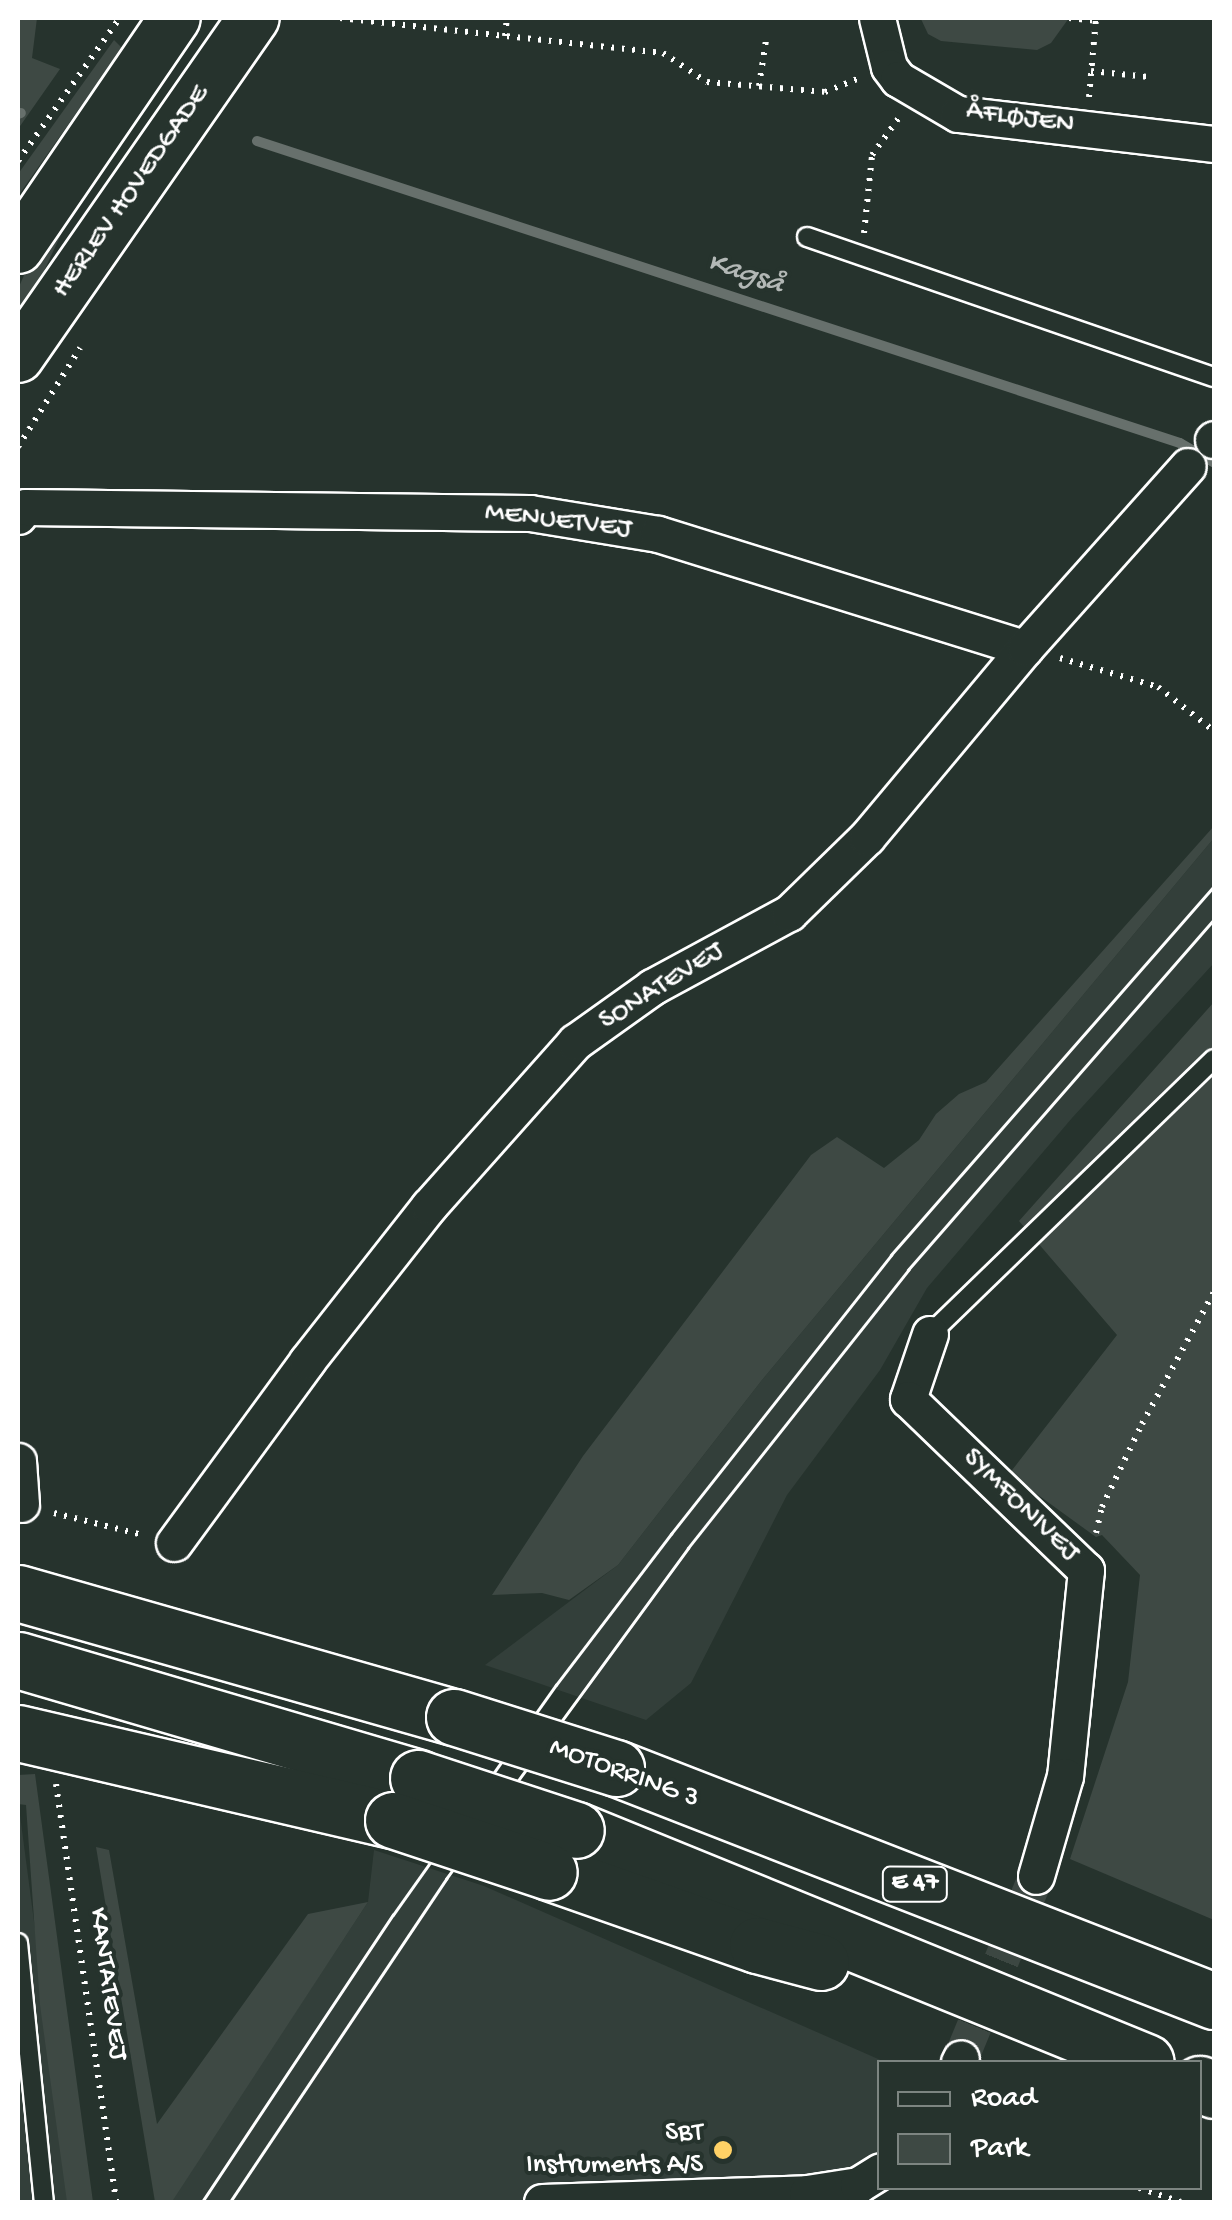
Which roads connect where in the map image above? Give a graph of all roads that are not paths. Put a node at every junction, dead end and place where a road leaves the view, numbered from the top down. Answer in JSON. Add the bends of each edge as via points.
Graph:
{"nodes":[{"id":1,"x":175,"y":18,"type":"edge"},
{"id":2,"x":878,"y":18,"type":"edge"},
{"id":3,"x":245,"y":21,"type":"edge"},
{"id":4,"x":1214,"y":144,"type":"edge"},
{"id":5,"x":807,"y":236,"type":"dead end"},
{"id":6,"x":18,"y":248,"type":"edge"},
{"id":7,"x":18,"y":357,"type":"edge"},
{"id":8,"x":1214,"y":377,"type":"edge"},
{"id":9,"x":1188,"y":466,"type":"dead end"},
{"id":10,"x":18,"y":516,"type":"edge"},
{"id":11,"x":1025,"y":648,"type":"junction"},
{"id":12,"x":1214,"y":1059,"type":"edge"},
{"id":13,"x":930,"y":1334,"type":"joint"},
{"id":14,"x":18,"y":1461,"type":"edge"},
{"id":15,"x":21,"y":1504,"type":"road end"},
{"id":16,"x":174,"y":1543,"type":"road end"},
{"id":17,"x":18,"y":1593,"type":"edge"},
{"id":18,"x":18,"y":1660,"type":"edge"},
{"id":19,"x":18,"y":1733,"type":"edge"},
{"id":20,"x":405,"y":1799,"type":"junction"},
{"id":21,"x":1036,"y":1876,"type":"tunnel mouth"},
{"id":22,"x":18,"y":1943,"type":"edge"},
{"id":23,"x":1214,"y":2001,"type":"edge"},
{"id":24,"x":1141,"y":2060,"type":"edge"},
{"id":25,"x":877,"y":2174,"type":"edge"},
{"id":26,"x":44,"y":2202,"type":"edge"},
{"id":27,"x":542,"y":2202,"type":"edge"}],
"edges":[{"from":1,"to":6,"type":"main road"},
{"from":2,"to":4,"type":"street","name":"ÅFLØJEN","via":[[898,79],[958,114]]},
{"from":3,"to":7,"type":"main road","name":"HERLEV HOVEDGADE"},
{"from":5,"to":8,"type":"lane"},
{"from":9,"to":11,"type":"street","name":"SONATEVEJ"},
{"from":10,"to":11,"type":"street","name":"MENUETVEJ","via":[[24,507],[530,513],[658,534]]},
{"from":11,"to":16,"type":"street","name":"SONATEVEJ","via":[[867,837],[789,912],[652,987],[576,1042],[429,1206]]},
{"from":12,"to":13,"type":"lane"},
{"from":13,"to":21,"type":"street","name":"SYMFONIVEJ","via":[[908,1399],[1086,1570],[1065,1776]]},
{"from":14,"to":15,"type":"street"},
{"from":17,"to":23,"type":"highway","name":"MOTORRING 3","number":"E 47","bridge":true,"via":[[616,1768]]},
{"from":18,"to":20,"type":"highway"},
{"from":19,"to":20,"type":"highway"},
{"from":20,"to":24,"type":"highway","bridge":true,"via":[[562,1851],[757,1945],[1042,2020]]},
{"from":22,"to":26,"type":"lane"},
{"from":25,"to":27,"type":"street","via":[[858,2185],[807,2193]]}]}
